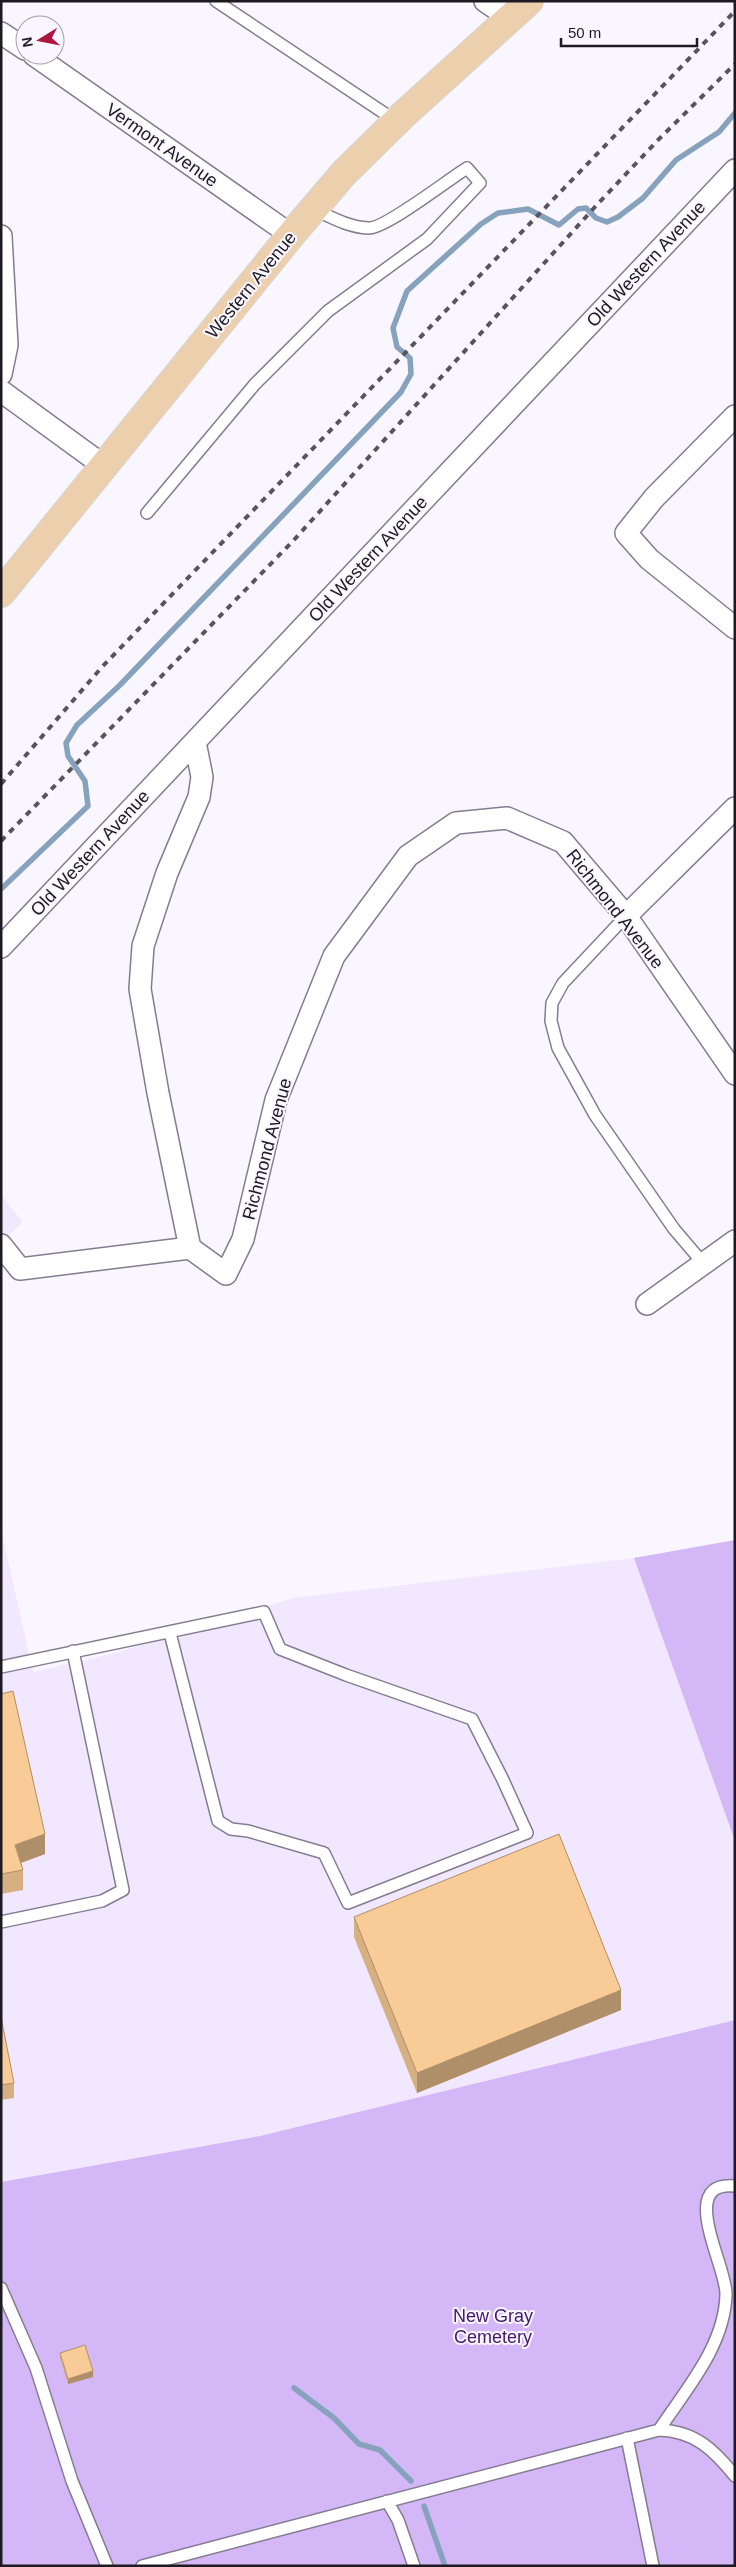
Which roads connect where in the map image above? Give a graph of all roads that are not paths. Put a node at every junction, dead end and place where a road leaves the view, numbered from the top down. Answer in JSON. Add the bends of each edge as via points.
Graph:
{"nodes":[{"id":1,"x":216,"y":1,"type":"edge"},
{"id":2,"x":485,"y":1,"type":"edge"},
{"id":3,"x":519,"y":10,"type":"edge"},
{"id":4,"x":1,"y":32,"type":"edge"},
{"id":5,"x":15,"y":42,"type":"edge"},
{"id":6,"x":48,"y":65,"type":"edge"},
{"id":7,"x":396,"y":121,"type":"junction"},
{"id":8,"x":735,"y":170,"type":"edge"},
{"id":9,"x":313,"y":209,"type":"junction"},
{"id":10,"x":291,"y":234,"type":"junction"},
{"id":11,"x":1,"y":236,"type":"edge"},
{"id":12,"x":1,"y":374,"type":"edge"},
{"id":13,"x":1,"y":392,"type":"edge"},
{"id":14,"x":735,"y":416,"type":"edge"},
{"id":15,"x":104,"y":466,"type":"junction"},
{"id":16,"x":147,"y":513,"type":"dead end"},
{"id":17,"x":1,"y":593,"type":"edge"},
{"id":18,"x":735,"y":628,"type":"edge"},
{"id":19,"x":195,"y":742,"type":"junction"},
{"id":20,"x":735,"y":808,"type":"edge"},
{"id":21,"x":626,"y":916,"type":"junction"},
{"id":22,"x":1,"y":947,"type":"edge"},
{"id":23,"x":735,"y":1074,"type":"edge"},
{"id":24,"x":735,"y":1241,"type":"edge"},
{"id":25,"x":1,"y":1244,"type":"edge"},
{"id":26,"x":190,"y":1248,"type":"junction"},
{"id":27,"x":703,"y":1263,"type":"junction"},
{"id":28,"x":647,"y":1304,"type":"dead end"},
{"id":29,"x":170,"y":1633,"type":"junction"},
{"id":30,"x":73,"y":1651,"type":"junction"},
{"id":31,"x":1,"y":1667,"type":"edge"},
{"id":32,"x":1,"y":1922,"type":"edge"},
{"id":33,"x":735,"y":2186,"type":"edge"},
{"id":34,"x":1,"y":2288,"type":"edge"},
{"id":35,"x":660,"y":2430,"type":"junction"},
{"id":36,"x":627,"y":2438,"type":"junction"},
{"id":37,"x":735,"y":2476,"type":"edge"},
{"id":38,"x":387,"y":2502,"type":"junction"},
{"id":39,"x":107,"y":2566,"type":"edge"},
{"id":40,"x":142,"y":2566,"type":"edge"},
{"id":41,"x":414,"y":2566,"type":"edge"},
{"id":42,"x":652,"y":2566,"type":"edge"}],
"edges":[{"from":1,"to":7,"type":"lane"},
{"from":2,"to":3,"type":"street"},
{"from":3,"to":7,"type":"main road","name":"Western Avenue"},
{"from":4,"to":5,"type":"street"},
{"from":6,"to":10,"type":"street","name":"Vermont Avenue"},
{"from":7,"to":9,"type":"main road","name":"Western Avenue"},
{"from":8,"to":19,"type":"street","name":"Old Western Avenue"},
{"from":9,"to":10,"type":"main road","name":"Western Avenue"},
{"from":9,"to":16,"type":"lane","via":[[348,225],[370,229],[388,221],[467,168],[480,182],[427,239],[328,311],[255,384]]},
{"from":10,"to":15,"type":"main road","name":"Western Avenue"},
{"from":11,"to":12,"type":"street","via":[[7,345]]},
{"from":13,"to":15,"type":"street"},
{"from":14,"to":18,"type":"street","via":[[654,498],[626,533],[649,559]]},
{"from":15,"to":17,"type":"main road","name":"Western Avenue"},
{"from":19,"to":22,"type":"street","name":"Old Western Avenue"},
{"from":19,"to":26,"type":"street","via":[[202,777],[199,797],[167,873],[143,946],[140,989]]},
{"from":20,"to":21,"type":"street"},
{"from":21,"to":23,"type":"street","name":"Richmond Avenue"},
{"from":21,"to":26,"type":"street","name":"Richmond Avenue","via":[[563,842],[507,818],[456,823],[408,856],[334,956],[276,1100],[243,1239],[226,1274]]},
{"from":21,"to":27,"type":"lane","via":[[563,983],[552,1003],[551,1020],[558,1048],[595,1115],[674,1229]]},
{"from":24,"to":27,"type":"street"},
{"from":25,"to":26,"type":"street","via":[[20,1269]]},
{"from":27,"to":28,"type":"street"},
{"from":29,"to":29,"type":"lane","via":[[264,1612],[280,1648],[472,1719],[527,1833],[348,1903],[324,1852],[231,1829],[218,1821]]},
{"from":29,"to":30,"type":"lane"},
{"from":30,"to":31,"type":"lane"},
{"from":30,"to":32,"type":"lane","via":[[123,1890],[102,1901]]},
{"from":33,"to":35,"type":"lane","via":[[717,2188],[710,2195],[705,2214],[723,2272],[726,2291],[723,2323],[695,2376]]},
{"from":34,"to":39,"type":"lane","via":[[36,2368],[72,2481]]},
{"from":35,"to":36,"type":"lane"},
{"from":35,"to":37,"type":"lane","via":[[673,2430],[711,2448]]},
{"from":36,"to":38,"type":"lane"},
{"from":36,"to":42,"type":"lane"},
{"from":38,"to":40,"type":"lane"},
{"from":38,"to":41,"type":"lane","via":[[398,2520]]}]}
